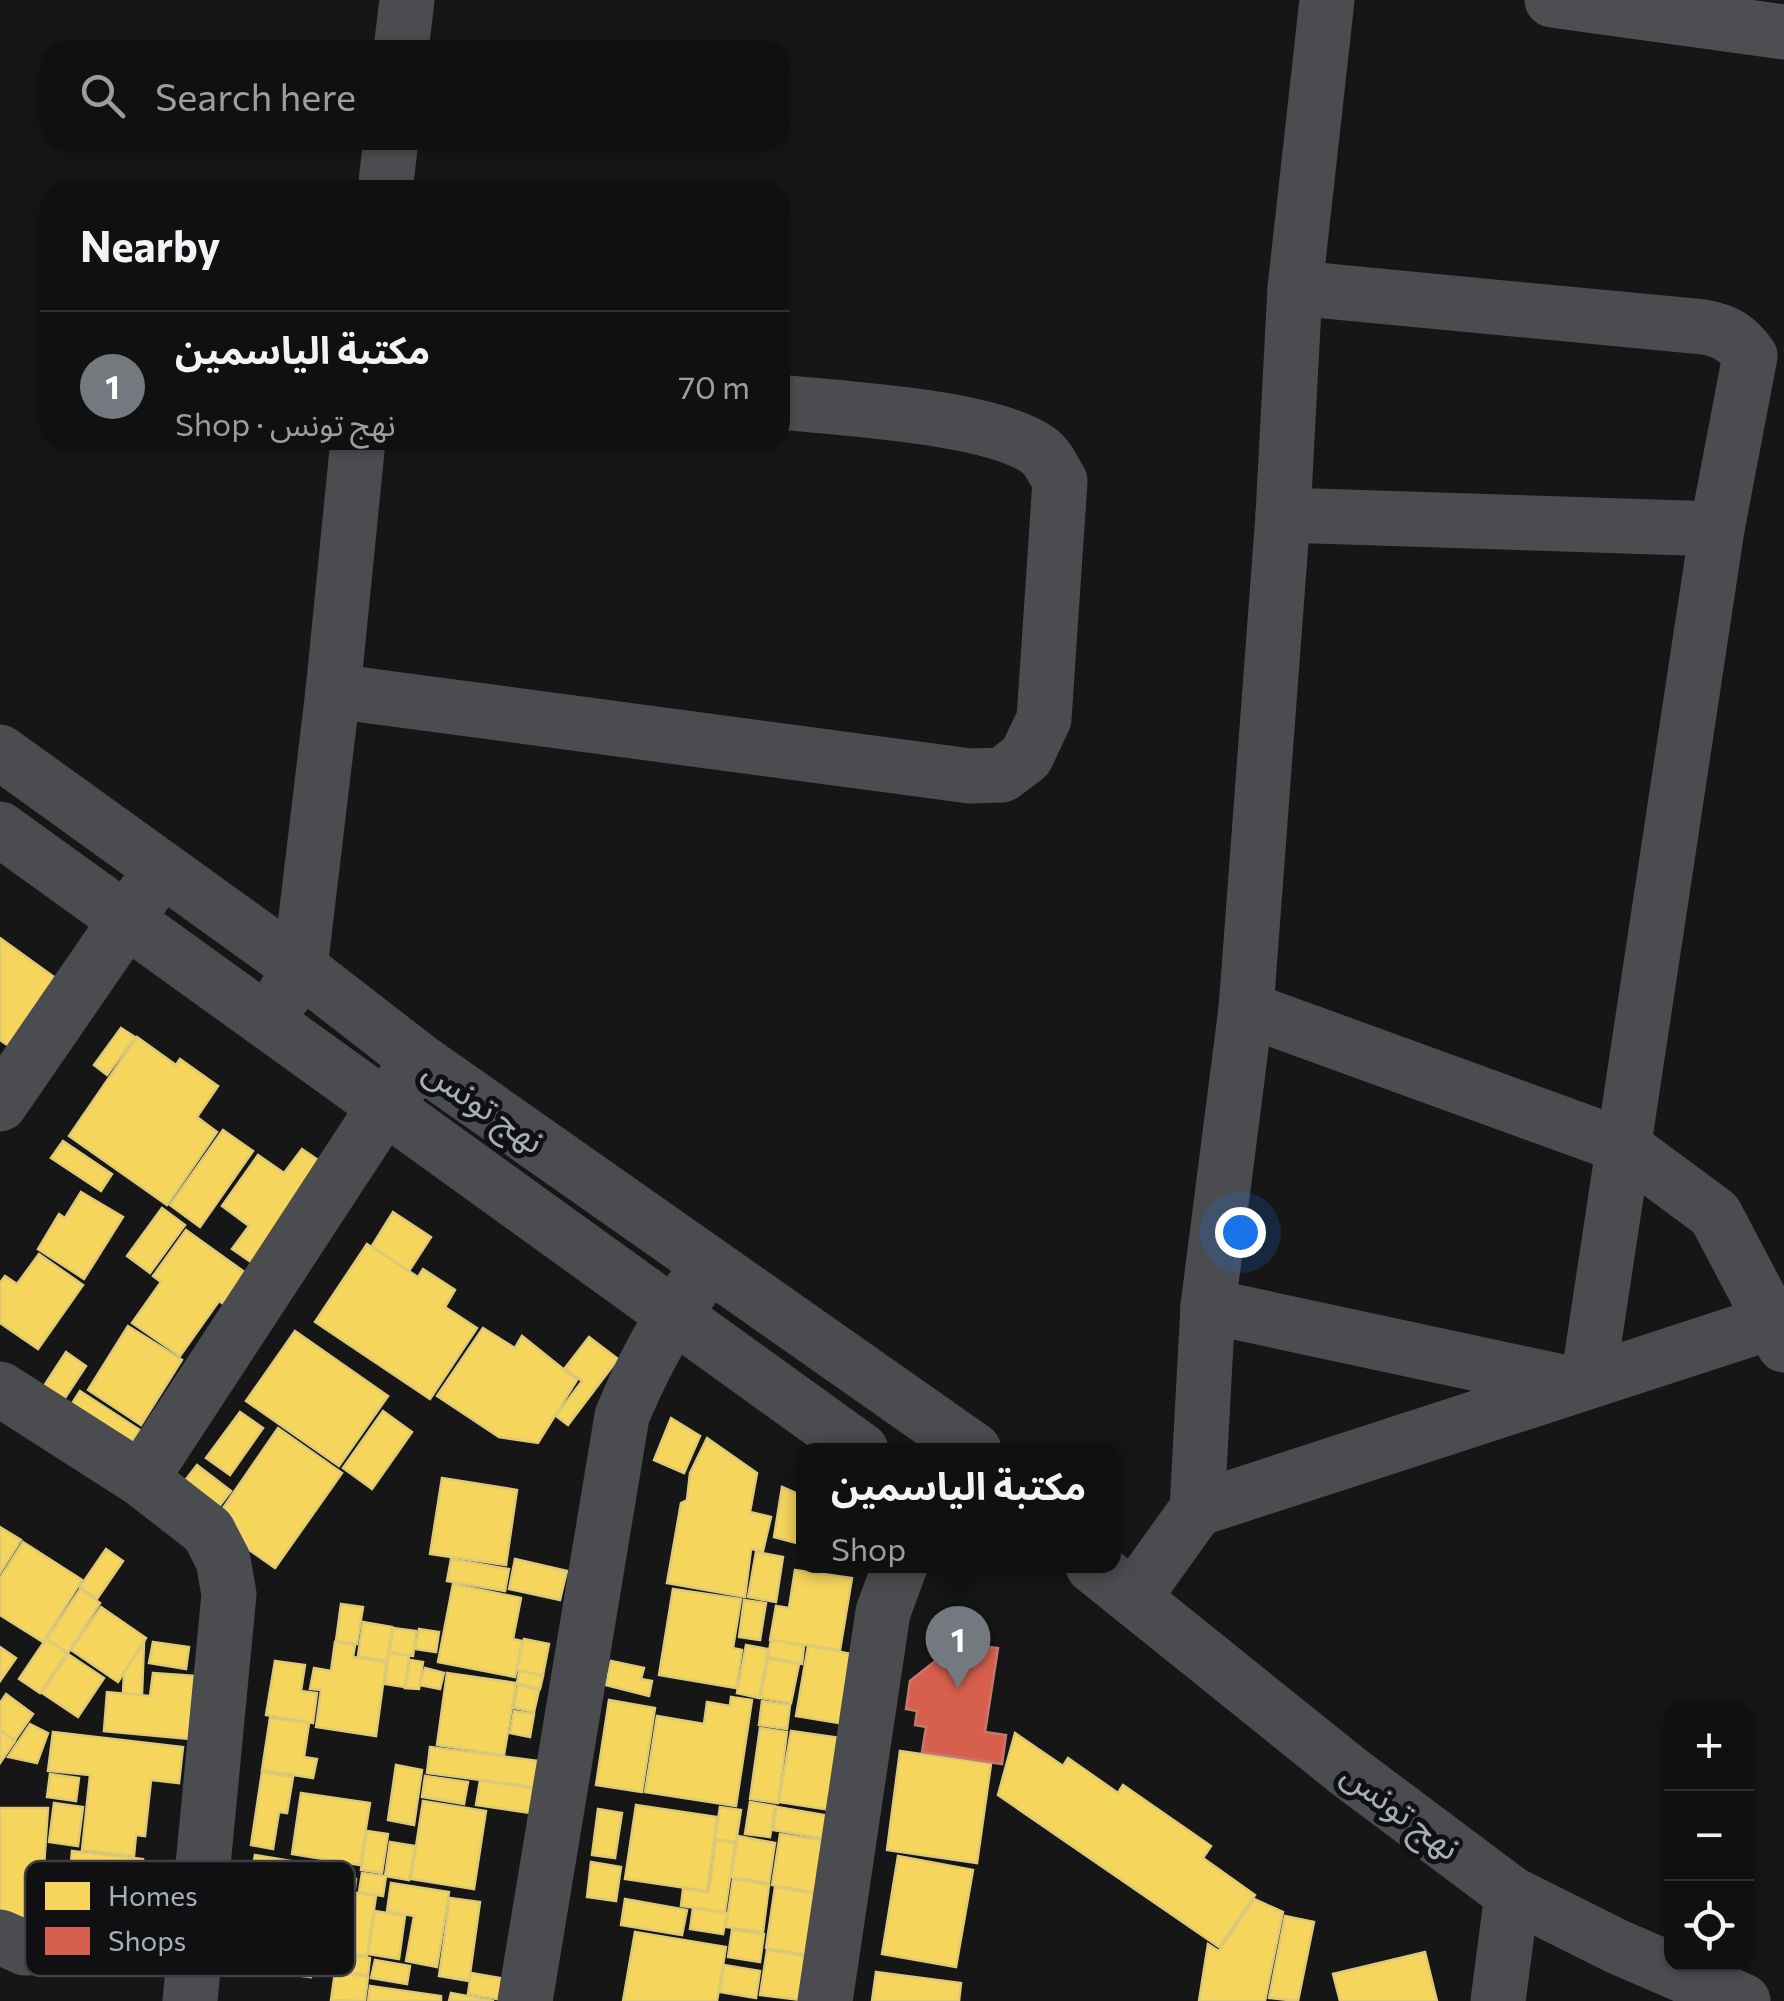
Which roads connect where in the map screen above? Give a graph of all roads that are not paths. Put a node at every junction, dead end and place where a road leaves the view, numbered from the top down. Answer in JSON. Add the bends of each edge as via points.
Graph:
{"nodes":[{"id":1,"x":406,"y":0,"type":"edge"},
{"id":2,"x":1326,"y":0,"type":"edge"},
{"id":3,"x":1552,"y":0,"type":"edge"},
{"id":4,"x":1771,"y":20,"type":"edge"},
{"id":5,"x":402,"y":40,"type":"edge"},
{"id":6,"x":390,"y":150,"type":"edge"},
{"id":7,"x":386,"y":180,"type":"edge"},
{"id":8,"x":1294,"y":288,"type":"junction"},
{"id":9,"x":790,"y":403,"type":"edge"},
{"id":10,"x":357,"y":450,"type":"edge"},
{"id":11,"x":1283,"y":515,"type":"junction"},
{"id":12,"x":1717,"y":529,"type":"junction"},
{"id":13,"x":333,"y":691,"type":"junction"},
{"id":14,"x":0,"y":752,"type":"edge"},
{"id":15,"x":0,"y":829,"type":"edge"},
{"id":16,"x":162,"y":870,"type":"junction"},
{"id":17,"x":126,"y":921,"type":"junction"},
{"id":18,"x":300,"y":968,"type":"junction"},
{"id":19,"x":1246,"y":1009,"type":"junction"},
{"id":20,"x":268,"y":1022,"type":"junction"},
{"id":21,"x":420,"y":1061,"type":"junction"},
{"id":22,"x":0,"y":1104,"type":"edge"},
{"id":23,"x":385,"y":1106,"type":"junction"},
{"id":24,"x":1623,"y":1146,"type":"junction"},
{"id":25,"x":710,"y":1263,"type":"junction"},
{"id":26,"x":1208,"y":1306,"type":"junction"},
{"id":27,"x":673,"y":1313,"type":"junction"},
{"id":28,"x":1780,"y":1328,"type":"edge"},
{"id":29,"x":1582,"y":1383,"type":"junction"},
{"id":30,"x":0,"y":1389,"type":"edge"},
{"id":31,"x":851,"y":1443,"type":"edge"},
{"id":32,"x":964,"y":1443,"type":"edge"},
{"id":33,"x":141,"y":1479,"type":"junction"},
{"id":34,"x":1197,"y":1509,"type":"junction"},
{"id":35,"x":898,"y":1573,"type":"edge"},
{"id":36,"x":1114,"y":1581,"type":"edge"},
{"id":37,"x":202,"y":1861,"type":"edge"},
{"id":38,"x":1512,"y":1894,"type":"junction"},
{"id":39,"x":0,"y":1937,"type":"edge"},
{"id":40,"x":25,"y":1948,"type":"edge"},
{"id":41,"x":192,"y":1976,"type":"edge"},
{"id":42,"x":190,"y":2001,"type":"edge"},
{"id":43,"x":525,"y":2001,"type":"edge"},
{"id":44,"x":825,"y":2001,"type":"edge"},
{"id":45,"x":1498,"y":2001,"type":"edge"},
{"id":46,"x":1744,"y":2001,"type":"edge"}],
"edges":[{"from":1,"to":5,"type":"street"},
{"from":2,"to":8,"type":"street"},
{"from":3,"to":4,"type":"main road"},
{"from":6,"to":7,"type":"street"},
{"from":8,"to":11,"type":"street"},
{"from":8,"to":12,"type":"street","via":[[1704,327],[1739,340],[1750,356],[1749,375]]},
{"from":9,"to":13,"type":"street","via":[[1009,434],[1042,452],[1060,481],[1044,718],[1026,757],[1002,776]]},
{"from":10,"to":13,"type":"street"},
{"from":11,"to":12,"type":"street"},
{"from":11,"to":19,"type":"street"},
{"from":12,"to":24,"type":"street"},
{"from":13,"to":18,"type":"street"},
{"from":14,"to":16,"type":"street","name":"نهج تونس"},
{"from":15,"to":17,"type":"street","name":"نهج تونس"},
{"from":16,"to":17,"type":"street"},
{"from":16,"to":18,"type":"street","name":"نهج تونس"},
{"from":17,"to":20,"type":"street","name":"نهج تونس"},
{"from":17,"to":22,"type":"street"},
{"from":18,"to":20,"type":"street"},
{"from":18,"to":21,"type":"street","name":"نهج تونس"},
{"from":19,"to":24,"type":"street"},
{"from":19,"to":26,"type":"street"},
{"from":20,"to":23,"type":"street","name":"نهج تونس"},
{"from":21,"to":23,"type":"street"},
{"from":21,"to":25,"type":"street","name":"نهج تونس"},
{"from":23,"to":27,"type":"street","name":"نهج تونس"},
{"from":23,"to":33,"type":"street"},
{"from":24,"to":28,"type":"street","via":[[1715,1214]]},
{"from":24,"to":29,"type":"street"},
{"from":25,"to":27,"type":"street"},
{"from":25,"to":32,"type":"street","name":"نهج تونس"},
{"from":26,"to":29,"type":"street"},
{"from":26,"to":34,"type":"street"},
{"from":27,"to":31,"type":"street","name":"نهج تونس"},
{"from":27,"to":43,"type":"street","via":[[622,1416]]},
{"from":28,"to":29,"type":"street"},
{"from":29,"to":34,"type":"street"},
{"from":30,"to":33,"type":"street"},
{"from":33,"to":37,"type":"street","via":[[208,1531],[223,1560],[229,1594]]},
{"from":34,"to":36,"type":"street"},
{"from":35,"to":44,"type":"street","via":[[884,1612]]},
{"from":36,"to":38,"type":"street","name":"نهج تونس"},
{"from":38,"to":45,"type":"street"},
{"from":38,"to":46,"type":"street","name":"نهج تونس"},
{"from":39,"to":40,"type":"street"},
{"from":41,"to":42,"type":"street"}]}
